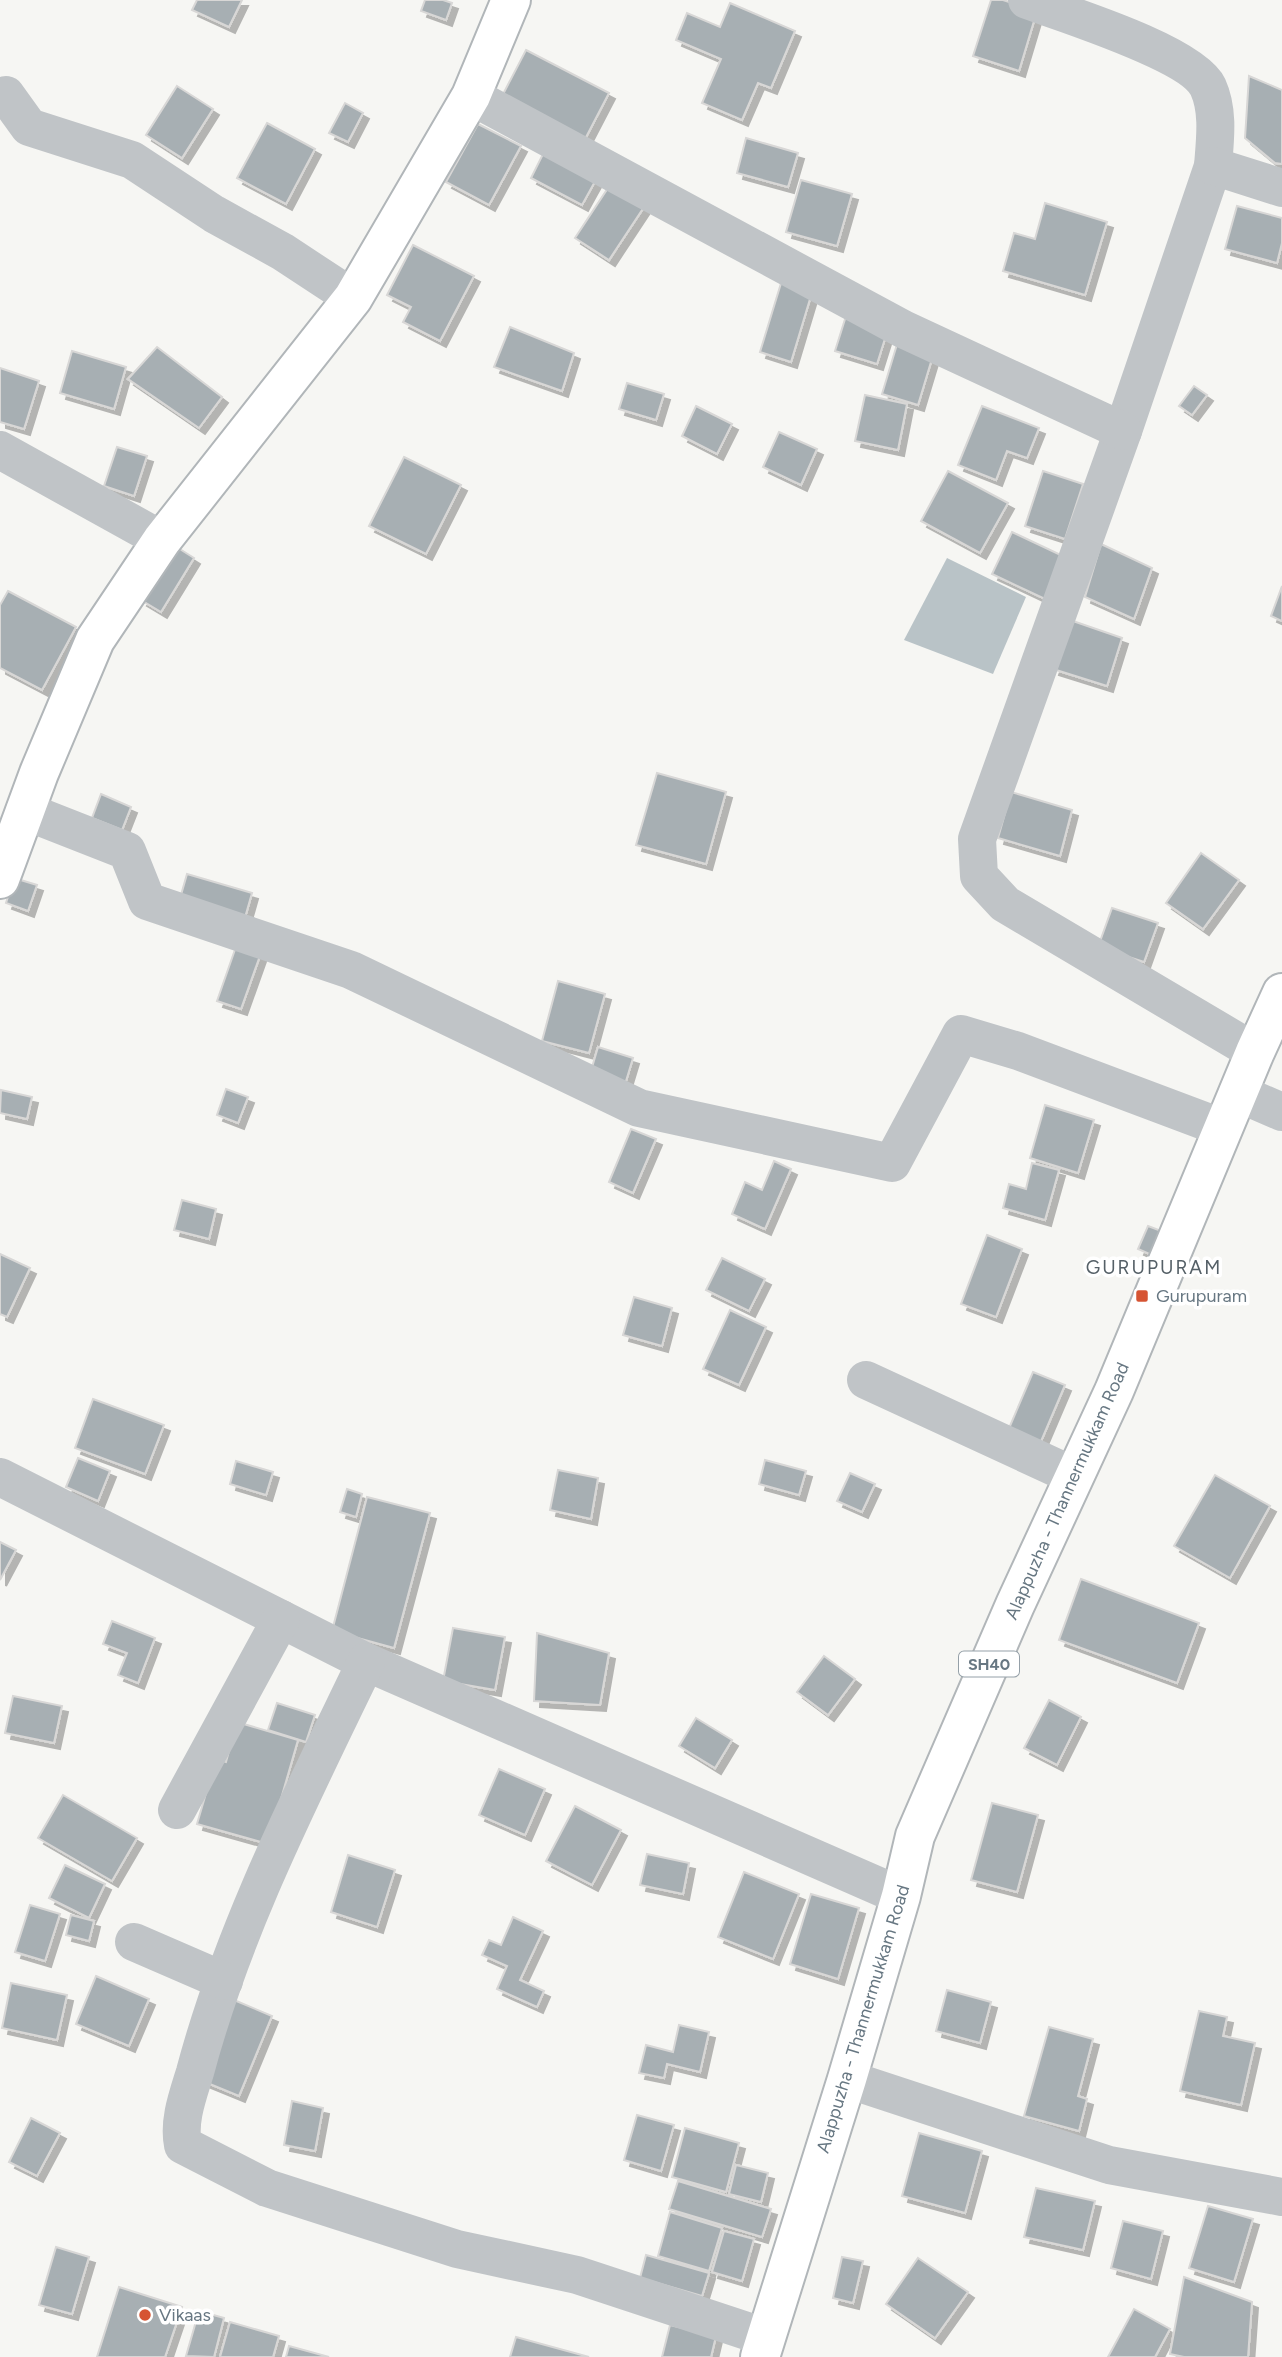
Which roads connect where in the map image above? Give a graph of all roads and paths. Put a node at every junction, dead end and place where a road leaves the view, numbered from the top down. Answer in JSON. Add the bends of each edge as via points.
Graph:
{"nodes":[{"id":1,"x":511,"y":0,"type":"edge"},
{"id":2,"x":1027,"y":0,"type":"edge"},
{"id":3,"x":6,"y":95,"type":"dead end"},
{"id":4,"x":471,"y":96,"type":"junction"},
{"id":5,"x":1213,"y":166,"type":"junction"},
{"id":6,"x":1282,"y":187,"type":"edge"},
{"id":7,"x":353,"y":298,"type":"junction"},
{"id":8,"x":1123,"y":431,"type":"junction"},
{"id":9,"x":0,"y":450,"type":"edge"},
{"id":10,"x":162,"y":540,"type":"junction"},
{"id":11,"x":25,"y":811,"type":"junction"},
{"id":12,"x":0,"y":879,"type":"edge"},
{"id":13,"x":1282,"y":993,"type":"edge"},
{"id":14,"x":1255,"y":1052,"type":"junction"},
{"id":15,"x":1238,"y":1093,"type":"junction"},
{"id":16,"x":1282,"y":1112,"type":"edge"},
{"id":17,"x":1223,"y":1128,"type":"junction"},
{"id":18,"x":866,"y":1380,"type":"dead end"},
{"id":19,"x":1074,"y":1476,"type":"junction"},
{"id":20,"x":0,"y":1477,"type":"edge"},
{"id":21,"x":281,"y":1619,"type":"junction"},
{"id":22,"x":366,"y":1662,"type":"junction"},
{"id":23,"x":177,"y":1810,"type":"dead end"},
{"id":24,"x":901,"y":1896,"type":"junction"},
{"id":25,"x":134,"y":1942,"type":"dead end"},
{"id":26,"x":224,"y":1981,"type":"junction"},
{"id":27,"x":847,"y":2080,"type":"junction"},
{"id":28,"x":1282,"y":2197,"type":"edge"},
{"id":29,"x":763,"y":2347,"type":"edge"}],
"edges":[{"from":1,"to":4,"type":"main road"},
{"from":2,"to":5,"type":"street","via":[[1166,54],[1203,78],[1215,106]]},
{"from":3,"to":7,"type":"street","via":[[29,127],[132,160]]},
{"from":4,"to":7,"type":"main road"},
{"from":4,"to":8,"type":"street","via":[[902,329]]},
{"from":5,"to":6,"type":"street"},
{"from":5,"to":8,"type":"street"},
{"from":7,"to":10,"type":"main road"},
{"from":8,"to":14,"type":"street","via":[[977,839],[979,876],[1005,904]]},
{"from":9,"to":10,"type":"street"},
{"from":10,"to":11,"type":"main road","via":[[95,640]]},
{"from":11,"to":12,"type":"main road"},
{"from":11,"to":17,"type":"street","via":[[127,851],[147,901],[351,970],[639,1108],[892,1163],[961,1034]]},
{"from":13,"to":14,"type":"main road","name":"Alappuzha - Thannermukkam Road","number":"SH40"},
{"from":14,"to":15,"type":"main road","name":"Alappuzha - Thannermukkam Road","number":"SH40"},
{"from":15,"to":16,"type":"street"},
{"from":15,"to":17,"type":"main road","name":"Alappuzha - Thannermukkam Road","number":"SH40"},
{"from":17,"to":19,"type":"main road","name":"Alappuzha - Thannermukkam Road","number":"SH40"},
{"from":18,"to":19,"type":"street"},
{"from":19,"to":24,"type":"main road","name":"Alappuzha - Thannermukkam Road","number":"SH40","via":[[915,1836]]},
{"from":20,"to":21,"type":"street"},
{"from":21,"to":22,"type":"street"},
{"from":21,"to":23,"type":"street"},
{"from":22,"to":24,"type":"street"},
{"from":22,"to":26,"type":"street","via":[[278,1844]]},
{"from":24,"to":27,"type":"main road","name":"Alappuzha - Thannermukkam Road","number":"SH40"},
{"from":25,"to":26,"type":"street"},
{"from":26,"to":29,"type":"street","via":[[208,2020],[185,2108],[180,2133],[183,2145],[279,2192],[457,2249],[577,2275]]},
{"from":27,"to":28,"type":"street","via":[[1110,2165]]},
{"from":27,"to":29,"type":"main road","name":"Alappuzha - Thannermukkam Road","number":"SH40"}]}
